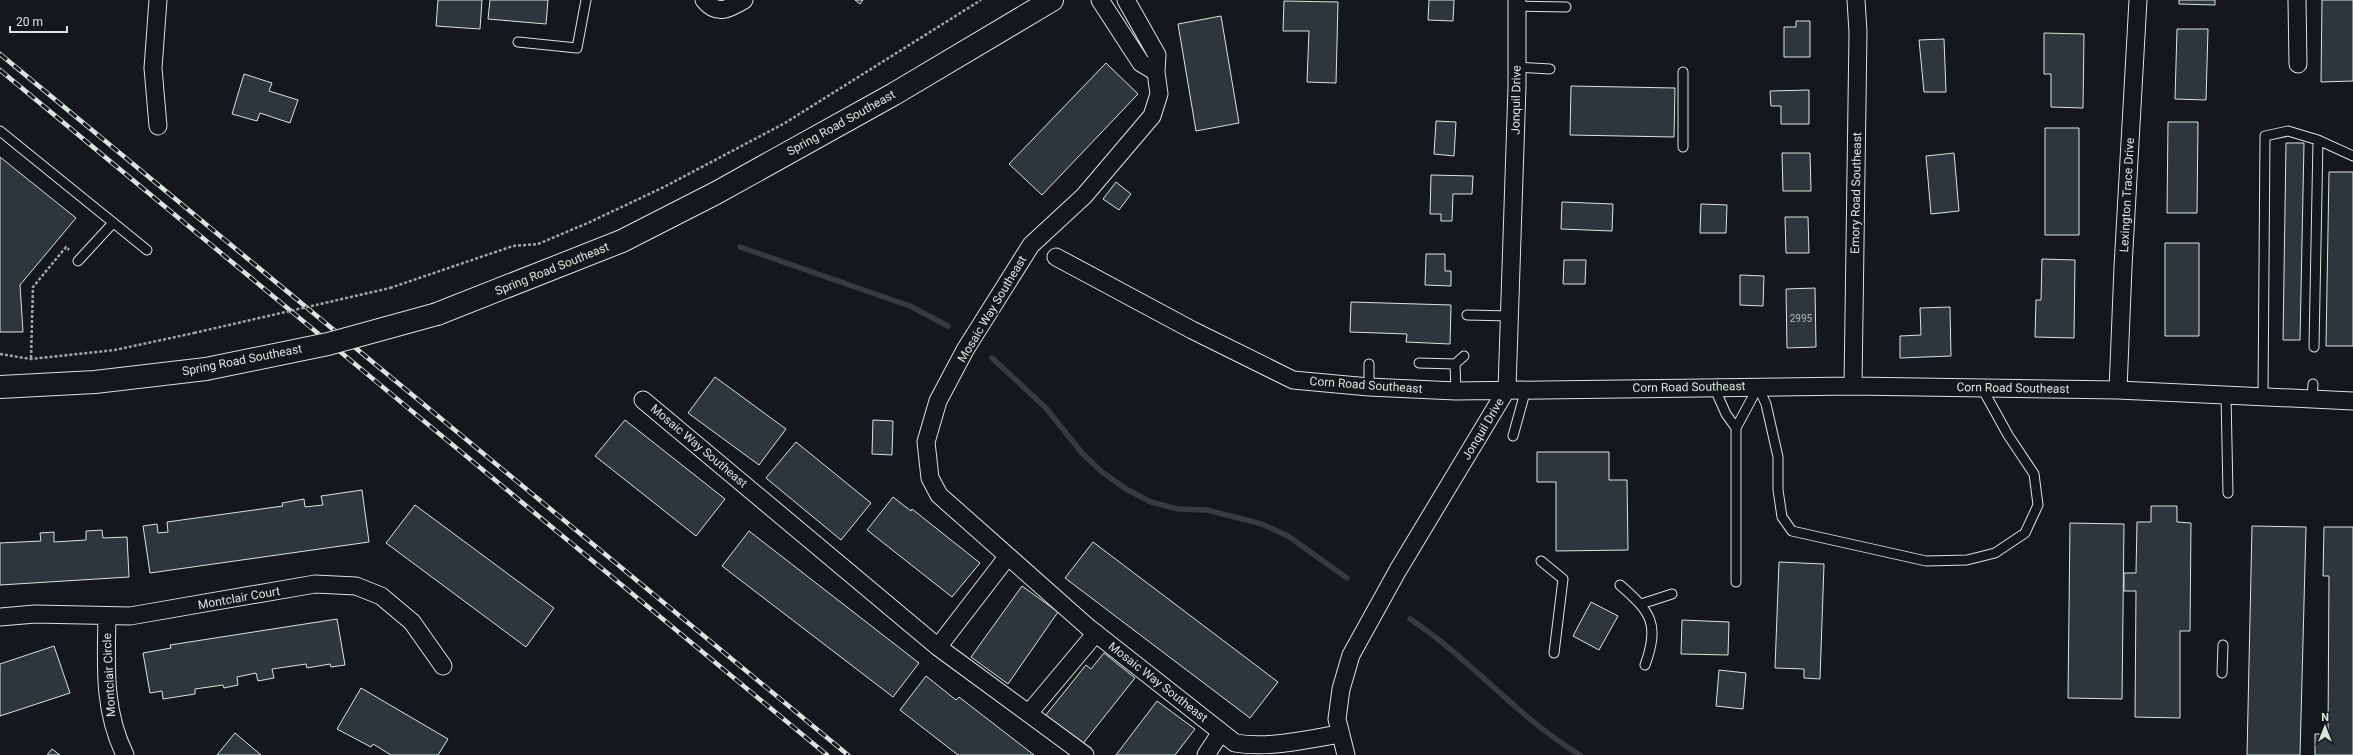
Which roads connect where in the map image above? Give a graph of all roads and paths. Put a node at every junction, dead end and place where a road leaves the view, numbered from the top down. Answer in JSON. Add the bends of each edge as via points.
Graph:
{"nodes":[{"id":1,"x":158,"y":0,"type":"edge"},
{"id":2,"x":586,"y":0,"type":"edge"},
{"id":3,"x":704,"y":0,"type":"edge"},
{"id":4,"x":744,"y":0,"type":"edge"},
{"id":5,"x":981,"y":0,"type":"edge"},
{"id":6,"x":1052,"y":0,"type":"edge"},
{"id":7,"x":1100,"y":0,"type":"edge"},
{"id":8,"x":1126,"y":0,"type":"edge"},
{"id":9,"x":1856,"y":0,"type":"edge"},
{"id":10,"x":2138,"y":0,"type":"edge"},
{"id":11,"x":2298,"y":0,"type":"edge"},
{"id":12,"x":1517,"y":3,"type":"edge"},
{"id":13,"x":1555,"y":3,"type":"edge"},
{"id":14,"x":1566,"y":7,"type":"dead end"},
{"id":15,"x":518,"y":42,"type":"dead end"},
{"id":16,"x":2298,"y":64,"type":"dead end"},
{"id":17,"x":1517,"y":67,"type":"junction"},
{"id":18,"x":1550,"y":69,"type":"dead end"},
{"id":19,"x":1156,"y":72,"type":"junction"},
{"id":20,"x":1683,"y":72,"type":"dead end"},
{"id":21,"x":158,"y":126,"type":"dead end"},
{"id":22,"x":0,"y":131,"type":"edge"},
{"id":23,"x":2318,"y":140,"type":"junction"},
{"id":24,"x":1683,"y":147,"type":"dead end"},
{"id":25,"x":2353,"y":156,"type":"edge"},
{"id":26,"x":113,"y":223,"type":"junction"},
{"id":27,"x":147,"y":250,"type":"dead end"},
{"id":28,"x":1056,"y":257,"type":"dead end"},
{"id":29,"x":79,"y":260,"type":"joint"},
{"id":30,"x":1467,"y":314,"type":"dead end"},
{"id":31,"x":1510,"y":316,"type":"junction"},
{"id":32,"x":2314,"y":347,"type":"dead end"},
{"id":33,"x":0,"y":354,"type":"edge"},
{"id":34,"x":1464,"y":356,"type":"dead end"},
{"id":35,"x":31,"y":358,"type":"junction"},
{"id":36,"x":1419,"y":363,"type":"dead end"},
{"id":37,"x":1369,"y":364,"type":"dead end"},
{"id":38,"x":1455,"y":364,"type":"junction"},
{"id":39,"x":1853,"y":386,"type":"junction"},
{"id":40,"x":0,"y":387,"type":"edge"},
{"id":41,"x":1369,"y":387,"type":"junction"},
{"id":42,"x":1714,"y":387,"type":"junction"},
{"id":43,"x":1758,"y":387,"type":"junction"},
{"id":44,"x":1982,"y":388,"type":"junction"},
{"id":45,"x":1507,"y":389,"type":"junction"},
{"id":46,"x":1526,"y":389,"type":"junction"},
{"id":47,"x":2118,"y":390,"type":"junction"},
{"id":48,"x":1456,"y":391,"type":"junction"},
{"id":49,"x":2226,"y":395,"type":"junction"},
{"id":50,"x":2263,"y":396,"type":"junction"},
{"id":51,"x":643,"y":400,"type":"dead end"},
{"id":52,"x":2353,"y":401,"type":"edge"},
{"id":53,"x":1736,"y":428,"type":"junction"},
{"id":54,"x":1513,"y":436,"type":"dead end"},
{"id":55,"x":2228,"y":493,"type":"dead end"},
{"id":56,"x":1008,"y":556,"type":"junction"},
{"id":57,"x":1541,"y":561,"type":"dead end"},
{"id":58,"x":1736,"y":582,"type":"dead end"},
{"id":59,"x":1620,"y":585,"type":"dead end"},
{"id":60,"x":1672,"y":594,"type":"dead end"},
{"id":61,"x":1642,"y":604,"type":"junction"},
{"id":62,"x":0,"y":617,"type":"edge"},
{"id":63,"x":107,"y":617,"type":"junction"},
{"id":64,"x":1096,"y":633,"type":"junction"},
{"id":65,"x":2223,"y":645,"type":"dead end"},
{"id":66,"x":938,"y":646,"type":"junction"},
{"id":67,"x":1554,"y":652,"type":"dead end"},
{"id":68,"x":1645,"y":665,"type":"dead end"},
{"id":69,"x":443,"y":666,"type":"dead end"},
{"id":70,"x":2222,"y":673,"type":"dead end"},
{"id":71,"x":1028,"y":713,"type":"junction"},
{"id":72,"x":1221,"y":732,"type":"junction"},
{"id":73,"x":1340,"y":734,"type":"junction"},
{"id":74,"x":125,"y":755,"type":"edge"},
{"id":75,"x":1085,"y":755,"type":"edge"},
{"id":76,"x":1206,"y":755,"type":"edge"},
{"id":77,"x":1346,"y":755,"type":"edge"}],
"edges":[{"from":1,"to":21,"type":"street","via":[[153,68]]},
{"from":2,"to":15,"type":"lane","via":[[577,48]]},
{"from":3,"to":4,"type":"street","via":[[712,9],[725,11]]},
{"from":5,"to":35,"type":"path","bridge":true,"via":[[785,123],[664,187],[538,244],[513,246],[390,288],[194,333],[115,350]]},
{"from":6,"to":40,"type":"main road","name":"Spring Road Southeast","bridge":true,"via":[[894,94],[716,193],[622,241],[437,314],[328,344],[206,369],[95,382]]},
{"from":7,"to":19,"type":"street","via":[[1141,63]]},
{"from":8,"to":19,"type":"street","name":"Mosaic Way Southeast","via":[[1157,55]]},
{"from":9,"to":39,"type":"street","name":"Emory Road Southeast","via":[[1858,32]]},
{"from":10,"to":47,"type":"street","name":"Lexington Trace Drive"},
{"from":11,"to":16,"type":"street"},
{"from":12,"to":13,"type":"lane"},
{"from":12,"to":17,"type":"street","name":"Jonquil Drive"},
{"from":13,"to":14,"type":"lane"},
{"from":17,"to":18,"type":"lane"},
{"from":17,"to":31,"type":"street","name":"Jonquil Drive"},
{"from":19,"to":56,"type":"street","name":"Mosaic Way Southeast","via":[[1159,94],[1152,116],[1084,196],[1031,245],[965,350],[938,401],[926,442],[930,478],[939,495]]},
{"from":20,"to":24,"type":"lane"},
{"from":22,"to":26,"type":"lane"},
{"from":23,"to":25,"type":"lane"},
{"from":23,"to":32,"type":"lane"},
{"from":23,"to":50,"type":"lane","via":[[2288,131],[2265,136]]},
{"from":26,"to":27,"type":"lane"},
{"from":26,"to":29,"type":"lane"},
{"from":28,"to":41,"type":"street","name":"Corn Road Southeast","via":[[1192,330],[1293,380]]},
{"from":29,"to":35,"type":"path","via":[[66,247],[33,287]]},
{"from":30,"to":31,"type":"lane"},
{"from":31,"to":45,"type":"street","name":"Jonquil Drive"},
{"from":33,"to":35,"type":"path"},
{"from":34,"to":38,"type":"lane"},
{"from":36,"to":38,"type":"lane"},
{"from":37,"to":41,"type":"lane"},
{"from":38,"to":48,"type":"lane"},
{"from":39,"to":43,"type":"street","name":"Corn Road Southeast"},
{"from":39,"to":44,"type":"street","name":"Corn Road Southeast"},
{"from":41,"to":48,"type":"street","name":"Corn Road Southeast"},
{"from":42,"to":43,"type":"street","name":"Corn Road Southeast"},
{"from":42,"to":46,"type":"street","name":"Corn Road Southeast"},
{"from":42,"to":53,"type":"lane","via":[[1726,414]]},
{"from":43,"to":44,"type":"lane","via":[[1766,404],[1778,457],[1778,490],[1782,517],[1792,531],[1926,561],[1967,560],[1995,553],[2025,533],[2038,505],[2034,474],[2008,435]]},
{"from":43,"to":53,"type":"lane"},
{"from":44,"to":47,"type":"street","name":"Corn Road Southeast"},
{"from":45,"to":46,"type":"street","name":"Corn Road Southeast"},
{"from":45,"to":48,"type":"street","name":"Corn Road Southeast"},
{"from":45,"to":73,"type":"street","name":"Jonquil Drive","via":[[1398,570],[1351,655],[1341,689],[1337,719]]},
{"from":46,"to":54,"type":"lane"},
{"from":47,"to":49,"type":"street","name":"Corn Road Southeast"},
{"from":49,"to":50,"type":"street","name":"Corn Road Southeast"},
{"from":49,"to":55,"type":"lane"},
{"from":50,"to":52,"type":"street","name":"Corn Road Southeast","via":[[2313,392]]},
{"from":51,"to":66,"type":"street","name":"Mosaic Way Southeast"},
{"from":53,"to":58,"type":"lane"},
{"from":56,"to":64,"type":"street","name":"Mosaic Way Southeast"},
{"from":56,"to":66,"type":"street"},
{"from":57,"to":67,"type":"lane","via":[[1563,579]]},
{"from":59,"to":61,"type":"lane"},
{"from":60,"to":61,"type":"lane"},
{"from":61,"to":68,"type":"lane","via":[[1652,625],[1653,643]]},
{"from":62,"to":63,"type":"street","name":"Montclair Court","via":[[35,614]]},
{"from":63,"to":69,"type":"street","name":"Montclair Court","via":[[155,613],[315,584],[356,586],[381,596],[412,622]]},
{"from":63,"to":74,"type":"street","name":"Montclair Circle","via":[[109,712],[115,734]]},
{"from":64,"to":71,"type":"street"},
{"from":64,"to":72,"type":"street","name":"Mosaic Way Southeast"},
{"from":65,"to":70,"type":"lane"},
{"from":66,"to":71,"type":"street","name":"Mosaic Way Southeast"},
{"from":71,"to":75,"type":"street","name":"Mosaic Way Southeast"},
{"from":72,"to":73,"type":"street","name":"Mosaic Way Southeast","via":[[1235,743],[1252,746]]},
{"from":72,"to":76,"type":"street"},
{"from":73,"to":77,"type":"street","name":"Jonquil Drive"}]}
